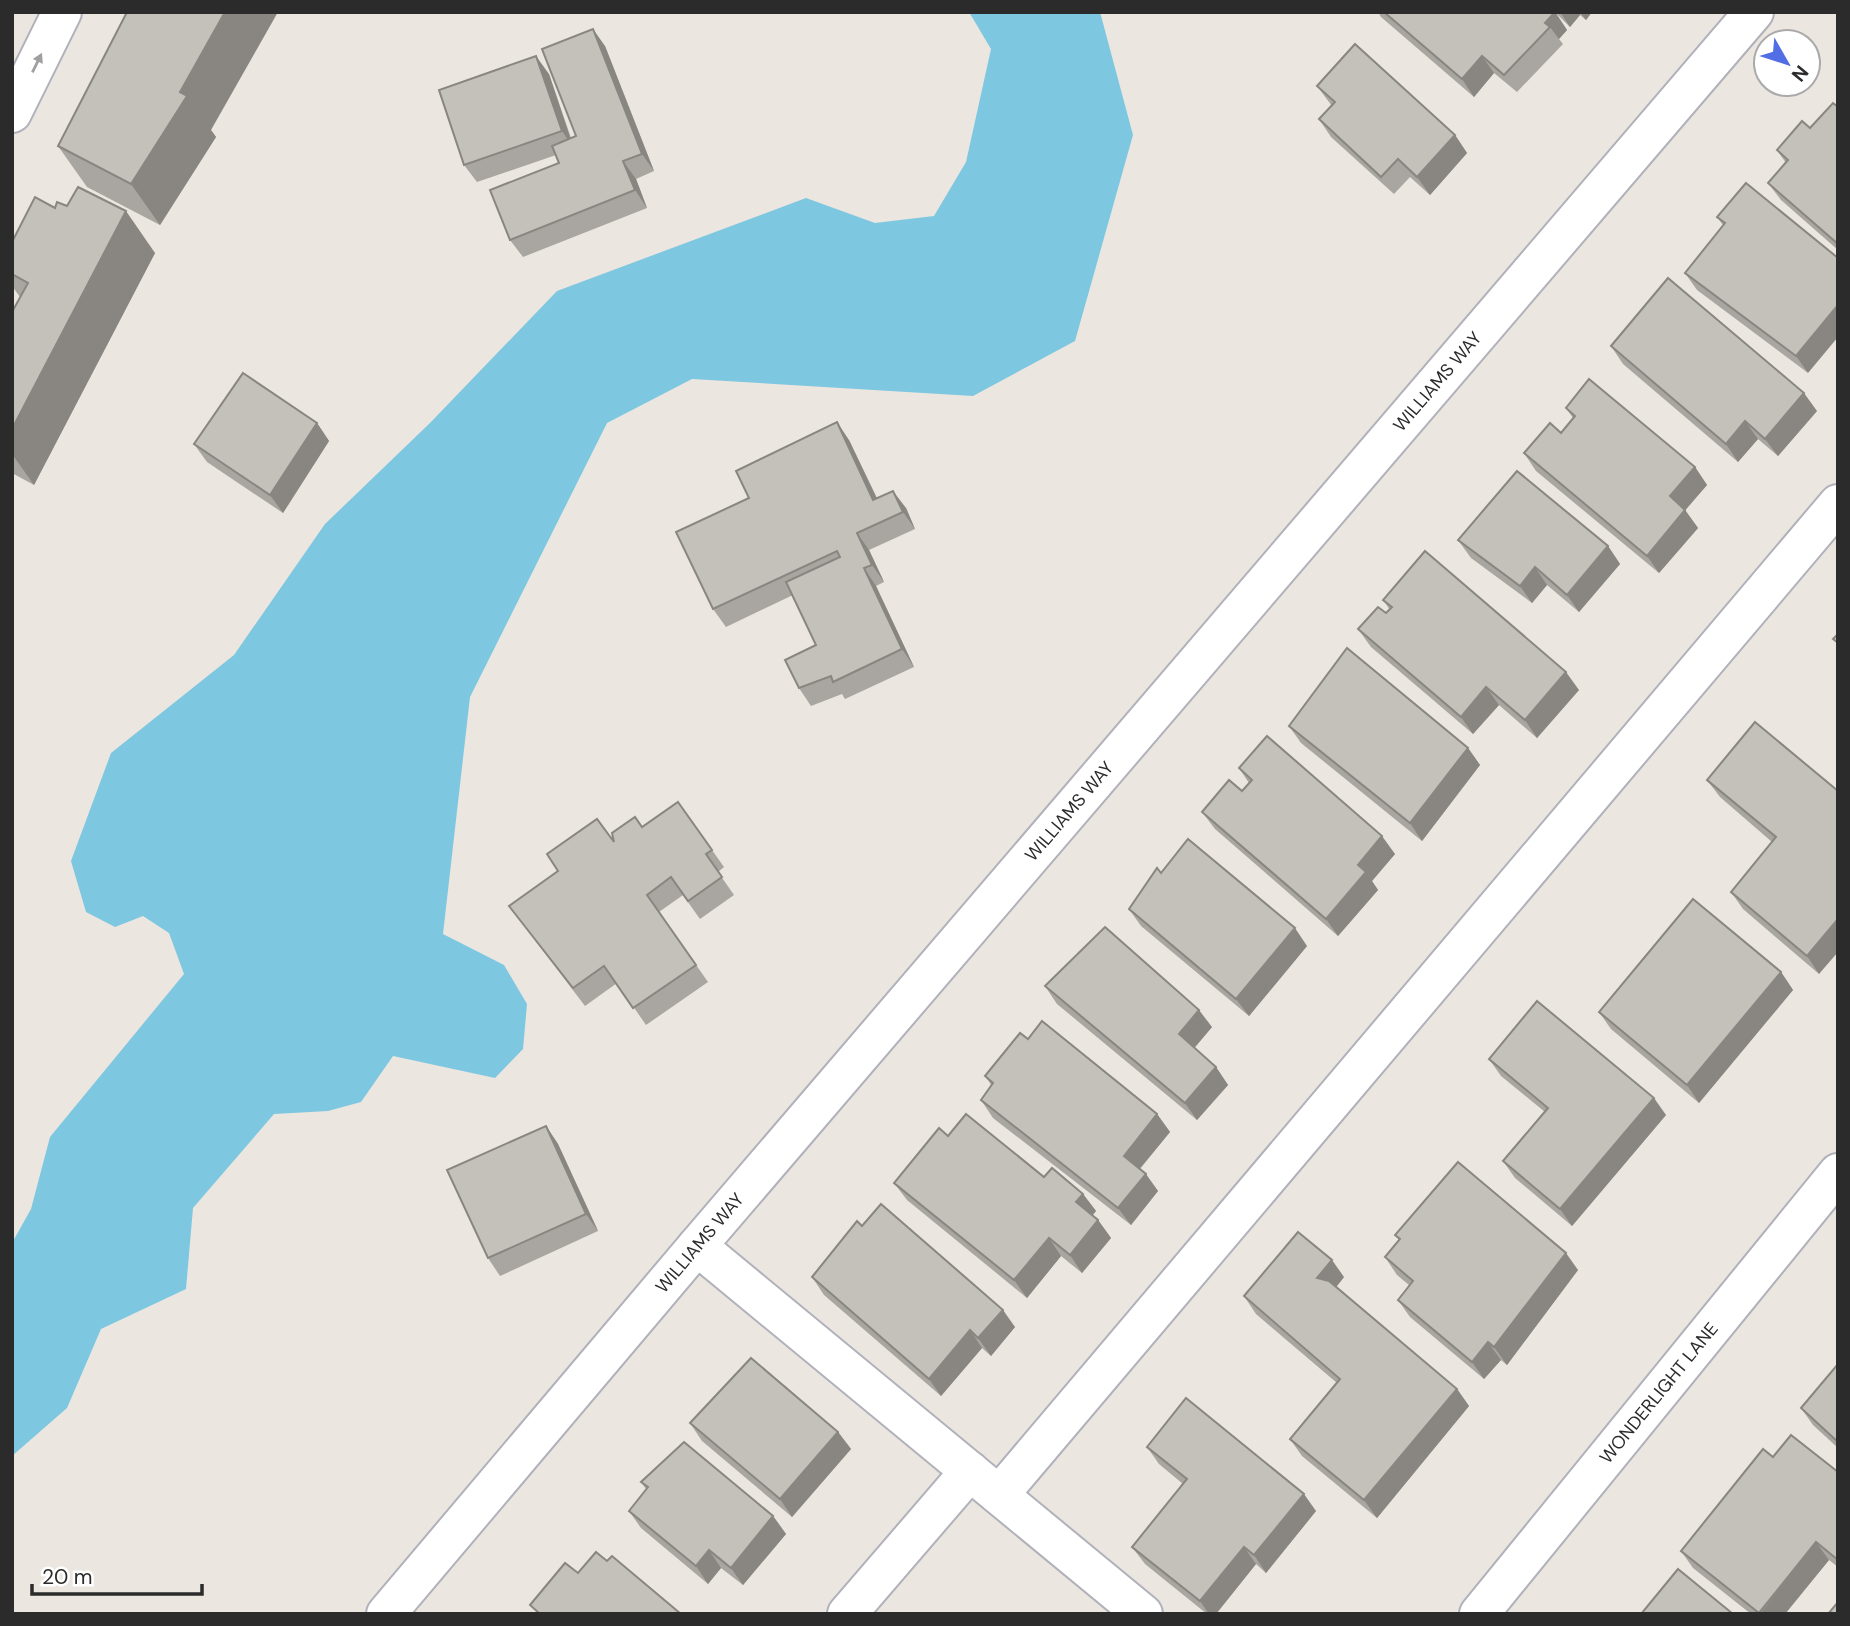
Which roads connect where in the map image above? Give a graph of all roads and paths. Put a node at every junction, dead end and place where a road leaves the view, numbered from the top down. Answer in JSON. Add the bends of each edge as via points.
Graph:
{"nodes":[{"id":1,"x":62,"y":12,"type":"edge"},
{"id":2,"x":1754,"y":12,"type":"edge"},
{"id":3,"x":12,"y":113,"type":"edge"},
{"id":4,"x":1838,"y":504,"type":"edge"},
{"id":5,"x":1838,"y":1172,"type":"edge"},
{"id":6,"x":696,"y":1246,"type":"junction"},
{"id":7,"x":970,"y":1471,"type":"junction"},
{"id":8,"x":999,"y":1495,"type":"junction"},
{"id":9,"x":386,"y":1614,"type":"edge"},
{"id":10,"x":846,"y":1614,"type":"edge"},
{"id":11,"x":1143,"y":1614,"type":"edge"},
{"id":12,"x":1479,"y":1614,"type":"edge"}],
"edges":[{"from":3,"to":1,"type":"street","one_way":true},
{"from":2,"to":6,"type":"street","name":"WILLIAMS WAY"},
{"from":4,"to":8,"type":"street"},
{"from":5,"to":12,"type":"street","name":"WONDERLIGHT LANE"},
{"from":6,"to":7,"type":"street"},
{"from":6,"to":9,"type":"street","name":"WILLIAMS WAY"},
{"from":7,"to":8,"type":"street"},
{"from":7,"to":10,"type":"street"},
{"from":8,"to":11,"type":"street"}]}
